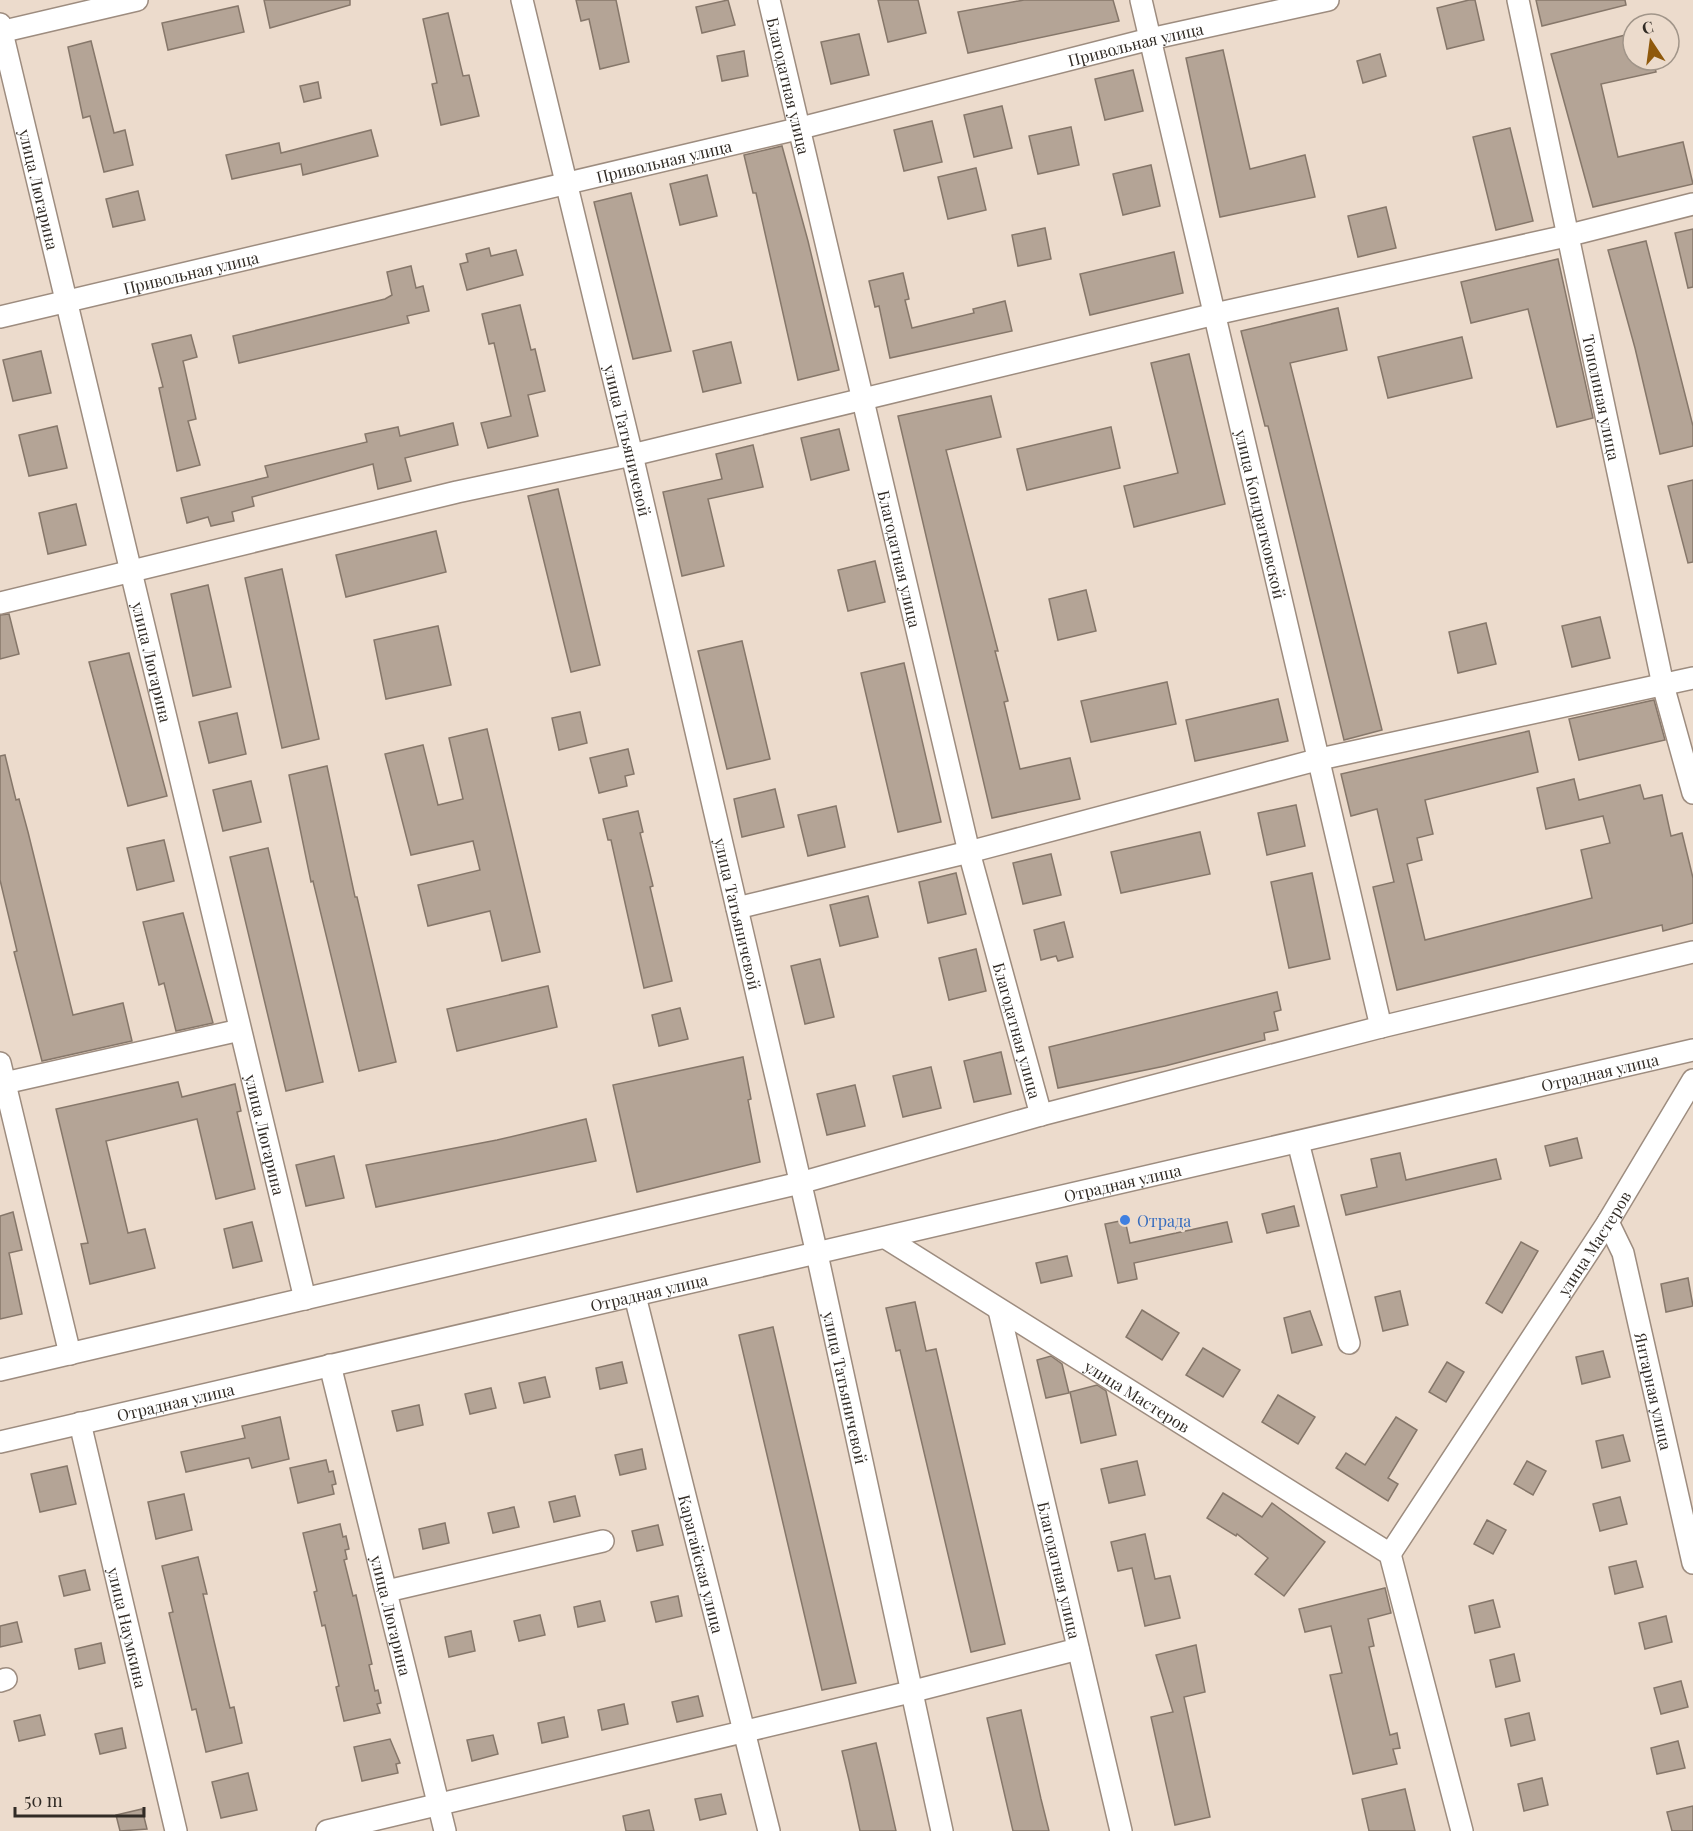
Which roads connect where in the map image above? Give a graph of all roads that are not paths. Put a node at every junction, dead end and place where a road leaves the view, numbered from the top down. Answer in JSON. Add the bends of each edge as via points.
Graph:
{"nodes":[{"id":1,"x":136,"y":0,"type":"edge"},
{"id":2,"x":522,"y":0,"type":"edge"},
{"id":3,"x":769,"y":0,"type":"edge"},
{"id":4,"x":1141,"y":0,"type":"edge"},
{"id":5,"x":1328,"y":0,"type":"edge"},
{"id":6,"x":1518,"y":0,"type":"edge"},
{"id":7,"x":1,"y":29,"type":"edge"},
{"id":8,"x":1150,"y":39,"type":"junction"},
{"id":9,"x":797,"y":129,"type":"junction"},
{"id":10,"x":567,"y":182,"type":"junction"},
{"id":11,"x":1693,"y":204,"type":"edge"},
{"id":12,"x":1566,"y":236,"type":"junction"},
{"id":13,"x":66,"y":301,"type":"junction"},
{"id":14,"x":1215,"y":314,"type":"junction"},
{"id":15,"x":0,"y":317,"type":"edge"},
{"id":16,"x":861,"y":398,"type":"junction"},
{"id":17,"x":632,"y":455,"type":"junction"},
{"id":18,"x":133,"y":572,"type":"junction"},
{"id":19,"x":0,"y":603,"type":"edge"},
{"id":20,"x":1693,"y":678,"type":"edge"},
{"id":21,"x":1664,"y":685,"type":"junction"},
{"id":22,"x":1320,"y":759,"type":"junction"},
{"id":23,"x":1693,"y":793,"type":"edge"},
{"id":24,"x":969,"y":852,"type":"junction"},
{"id":25,"x":737,"y":908,"type":"junction"},
{"id":26,"x":1693,"y":952,"type":"edge"},
{"id":27,"x":1382,"y":1027,"type":"junction"},
{"id":28,"x":240,"y":1030,"type":"junction"},
{"id":29,"x":1693,"y":1050,"type":"edge"},
{"id":30,"x":2,"y":1077,"type":"edge"},
{"id":31,"x":1693,"y":1080,"type":"edge"},
{"id":32,"x":1041,"y":1115,"type":"junction"},
{"id":33,"x":1298,"y":1142,"type":"junction"},
{"id":34,"x":800,"y":1183,"type":"junction"},
{"id":35,"x":1608,"y":1222,"type":"junction"},
{"id":36,"x":886,"y":1238,"type":"junction"},
{"id":37,"x":817,"y":1254,"type":"junction"},
{"id":38,"x":635,"y":1296,"type":"junction"},
{"id":39,"x":305,"y":1299,"type":"junction"},
{"id":40,"x":999,"y":1310,"type":"junction"},
{"id":41,"x":1349,"y":1342,"type":"dead end"},
{"id":42,"x":70,"y":1354,"type":"junction"},
{"id":43,"x":330,"y":1365,"type":"junction"},
{"id":44,"x":0,"y":1370,"type":"edge"},
{"id":45,"x":80,"y":1423,"type":"junction"},
{"id":46,"x":0,"y":1442,"type":"edge"},
{"id":47,"x":603,"y":1541,"type":"dead end"},
{"id":48,"x":1390,"y":1554,"type":"junction"},
{"id":49,"x":1693,"y":1563,"type":"edge"},
{"id":50,"x":387,"y":1591,"type":"junction"},
{"id":51,"x":1078,"y":1649,"type":"junction"},
{"id":52,"x":910,"y":1692,"type":"junction"},
{"id":53,"x":744,"y":1730,"type":"junction"},
{"id":54,"x":439,"y":1805,"type":"junction"},
{"id":55,"x":176,"y":1831,"type":"edge"},
{"id":56,"x":327,"y":1831,"type":"edge"},
{"id":57,"x":445,"y":1831,"type":"edge"},
{"id":58,"x":769,"y":1831,"type":"edge"},
{"id":59,"x":942,"y":1831,"type":"edge"},
{"id":60,"x":1121,"y":1831,"type":"edge"},
{"id":61,"x":1462,"y":1831,"type":"edge"}],
"edges":[{"from":1,"to":7,"type":"street"},
{"from":2,"to":10,"type":"street","name":"улица Татьяничевой"},
{"from":3,"to":9,"type":"street","name":"Благодатная улица"},
{"from":4,"to":8,"type":"street","name":"улица Кондратковской"},
{"from":5,"to":8,"type":"street","name":"Привольная улица"},
{"from":6,"to":12,"type":"street","name":"Тополиная улица"},
{"from":7,"to":13,"type":"street","name":"улица Люгарина"},
{"from":8,"to":9,"type":"street","name":"Привольная улица"},
{"from":8,"to":14,"type":"street","name":"улица Кондратковской"},
{"from":9,"to":10,"type":"street","name":"Привольная улица"},
{"from":9,"to":16,"type":"street","name":"Благодатная улица"},
{"from":10,"to":13,"type":"street","name":"Привольная улица"},
{"from":10,"to":17,"type":"street","name":"улица Татьяничевой"},
{"from":11,"to":12,"type":"street"},
{"from":12,"to":14,"type":"street"},
{"from":12,"to":21,"type":"street","name":"Тополиная улица"},
{"from":13,"to":15,"type":"street","name":"Привольная улица"},
{"from":13,"to":18,"type":"street","name":"улица Люгарина"},
{"from":14,"to":16,"type":"street"},
{"from":14,"to":22,"type":"street","name":"улица Кондратковской"},
{"from":16,"to":17,"type":"street"},
{"from":16,"to":24,"type":"street","name":"Благодатная улица"},
{"from":17,"to":18,"type":"street","via":[[457,492]]},
{"from":17,"to":25,"type":"street","name":"улица Татьяничевой"},
{"from":18,"to":19,"type":"street"},
{"from":18,"to":28,"type":"street","name":"улица Люгарина"},
{"from":20,"to":21,"type":"street"},
{"from":21,"to":22,"type":"street"},
{"from":21,"to":23,"type":"street","name":"Тополиная улица"},
{"from":22,"to":24,"type":"street"},
{"from":22,"to":27,"type":"street","name":"улица Кондратковской"},
{"from":24,"to":25,"type":"street"},
{"from":24,"to":32,"type":"street","name":"Благодатная улица"},
{"from":25,"to":34,"type":"street","name":"улица Татьяничевой"},
{"from":26,"to":27,"type":"street"},
{"from":27,"to":32,"type":"street"},
{"from":28,"to":30,"type":"street"},
{"from":28,"to":39,"type":"street","name":"улица Люгарина"},
{"from":29,"to":33,"type":"street","name":"Отрадная улица"},
{"from":30,"to":42,"type":"street"},
{"from":31,"to":35,"type":"street","name":"улица Мастеров"},
{"from":32,"to":34,"type":"street"},
{"from":33,"to":36,"type":"street","name":"Отрадная улица"},
{"from":33,"to":41,"type":"street"},
{"from":34,"to":37,"type":"street","name":"улица Татьяничевой"},
{"from":34,"to":39,"type":"street"},
{"from":35,"to":48,"type":"street","name":"улица Мастеров"},
{"from":35,"to":49,"type":"street","name":"Янтарная улица","via":[[1623,1253]]},
{"from":36,"to":37,"type":"street","name":"Отрадная улица"},
{"from":36,"to":40,"type":"street","name":"улица Мастеров"},
{"from":37,"to":38,"type":"street","name":"Отрадная улица"},
{"from":37,"to":52,"type":"street","name":"улица Татьяничевой"},
{"from":38,"to":43,"type":"street","name":"Отрадная улица"},
{"from":38,"to":53,"type":"street","name":"Карагайская улица"},
{"from":39,"to":42,"type":"street"},
{"from":40,"to":48,"type":"street","name":"улица Мастеров"},
{"from":40,"to":51,"type":"street","name":"Благодатная улица"},
{"from":42,"to":44,"type":"street"},
{"from":43,"to":45,"type":"street","name":"Отрадная улица"},
{"from":43,"to":50,"type":"street","name":"улица Люгарина"},
{"from":45,"to":46,"type":"street","name":"Отрадная улица"},
{"from":45,"to":55,"type":"street","name":"улица Наумкина"},
{"from":47,"to":50,"type":"street"},
{"from":48,"to":61,"type":"street"},
{"from":50,"to":54,"type":"street","name":"улица Люгарина"},
{"from":51,"to":52,"type":"street"},
{"from":51,"to":60,"type":"street","name":"Благодатная улица"},
{"from":52,"to":53,"type":"street"},
{"from":52,"to":59,"type":"street","name":"улица Татьяничевой"},
{"from":53,"to":54,"type":"street"},
{"from":53,"to":58,"type":"street","name":"Карагайская улица"},
{"from":54,"to":56,"type":"street"},
{"from":54,"to":57,"type":"street","name":"улица Люгарина"}]}
